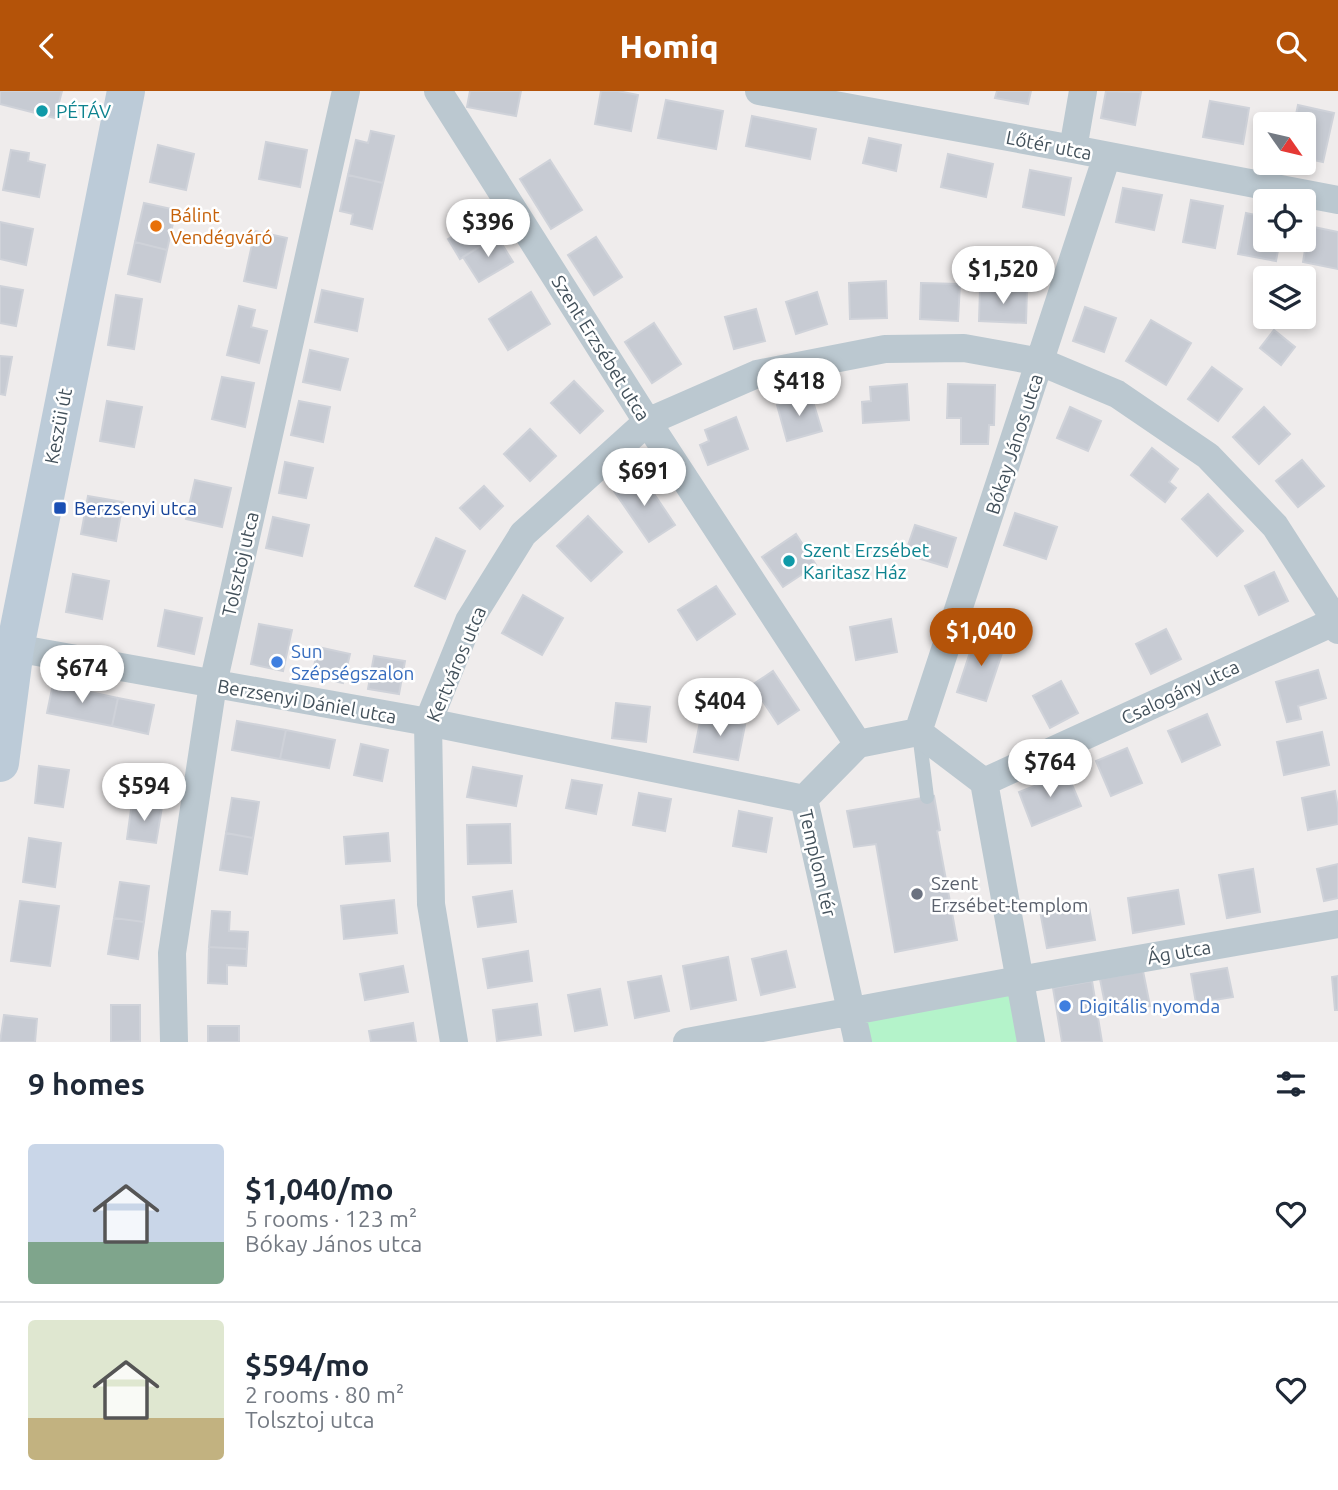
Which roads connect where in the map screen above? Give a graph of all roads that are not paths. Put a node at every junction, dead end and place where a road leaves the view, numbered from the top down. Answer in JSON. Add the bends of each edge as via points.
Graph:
{"nodes":[{"id":1,"x":126,"y":91,"type":"edge"},
{"id":2,"x":346,"y":91,"type":"edge"},
{"id":3,"x":438,"y":91,"type":"edge"},
{"id":4,"x":759,"y":91,"type":"edge"},
{"id":5,"x":1083,"y":91,"type":"edge"},
{"id":6,"x":1073,"y":149,"type":"junction"},
{"id":7,"x":1107,"y":156,"type":"junction"},
{"id":8,"x":1338,"y":200,"type":"edge"},
{"id":9,"x":1041,"y":362,"type":"junction"},
{"id":10,"x":647,"y":422,"type":"junction"},
{"id":11,"x":1337,"y":623,"type":"edge"},
{"id":12,"x":15,"y":648,"type":"junction"},
{"id":13,"x":213,"y":684,"type":"junction"},
{"id":14,"x":428,"y":722,"type":"junction"},
{"id":15,"x":918,"y":732,"type":"junction"},
{"id":16,"x":858,"y":744,"type":"junction"},
{"id":17,"x":0,"y":763,"type":"edge"},
{"id":18,"x":984,"y":782,"type":"junction"},
{"id":19,"x":927,"y":797,"type":"dead end"},
{"id":20,"x":804,"y":799,"type":"junction"},
{"id":21,"x":1338,"y":924,"type":"edge"},
{"id":22,"x":1019,"y":980,"type":"junction"},
{"id":23,"x":852,"y":1011,"type":"junction"},
{"id":24,"x":174,"y":1042,"type":"edge"},
{"id":25,"x":454,"y":1042,"type":"edge"},
{"id":26,"x":687,"y":1042,"type":"edge"},
{"id":27,"x":858,"y":1042,"type":"edge"},
{"id":28,"x":1031,"y":1042,"type":"edge"}],
"edges":[{"from":1,"to":12,"type":"street","name":"Keszüi út"},
{"from":2,"to":13,"type":"street","name":"Tolsztoj utca"},
{"from":3,"to":10,"type":"street","name":"Szent Erzsébet utca"},
{"from":4,"to":6,"type":"street","name":"Lőtér utca"},
{"from":5,"to":6,"type":"street"},
{"from":6,"to":7,"type":"street","name":"Lőtér utca"},
{"from":7,"to":8,"type":"street","name":"Lőtér utca"},
{"from":7,"to":9,"type":"street","name":"Bókay János utca"},
{"from":9,"to":10,"type":"street","name":"Kertváros utca","via":[[964,348],[885,349],[757,374]]},
{"from":9,"to":11,"type":"street","name":"Kertváros utca","via":[[1117,394],[1208,456],[1275,526]]},
{"from":9,"to":15,"type":"street","name":"Bókay János utca"},
{"from":10,"to":14,"type":"street","name":"Kertváros utca","via":[[523,534],[470,621]]},
{"from":10,"to":16,"type":"street","name":"Szent Erzsébet utca"},
{"from":11,"to":18,"type":"street","name":"Csalogány utca"},
{"from":12,"to":13,"type":"street","name":"Berzsenyi Dániel utca"},
{"from":12,"to":17,"type":"street","name":"Keszüi út"},
{"from":13,"to":14,"type":"street","name":"Berzsenyi Dániel utca"},
{"from":13,"to":24,"type":"street","name":"Tolsztoj utca","via":[[172,953]]},
{"from":14,"to":20,"type":"street","name":"Berzsenyi Dániel utca"},
{"from":14,"to":25,"type":"street","name":"Kertváros utca","via":[[431,904]]},
{"from":15,"to":16,"type":"street"},
{"from":15,"to":18,"type":"street"},
{"from":15,"to":19,"type":"lane"},
{"from":16,"to":20,"type":"street","name":"Templom tér"},
{"from":18,"to":22,"type":"street"},
{"from":20,"to":23,"type":"street","name":"Templom tér"},
{"from":21,"to":22,"type":"street","name":"Ág utca"},
{"from":22,"to":23,"type":"street"},
{"from":22,"to":28,"type":"street"},
{"from":23,"to":26,"type":"street"},
{"from":23,"to":27,"type":"street","name":"Templom tér"}]}
